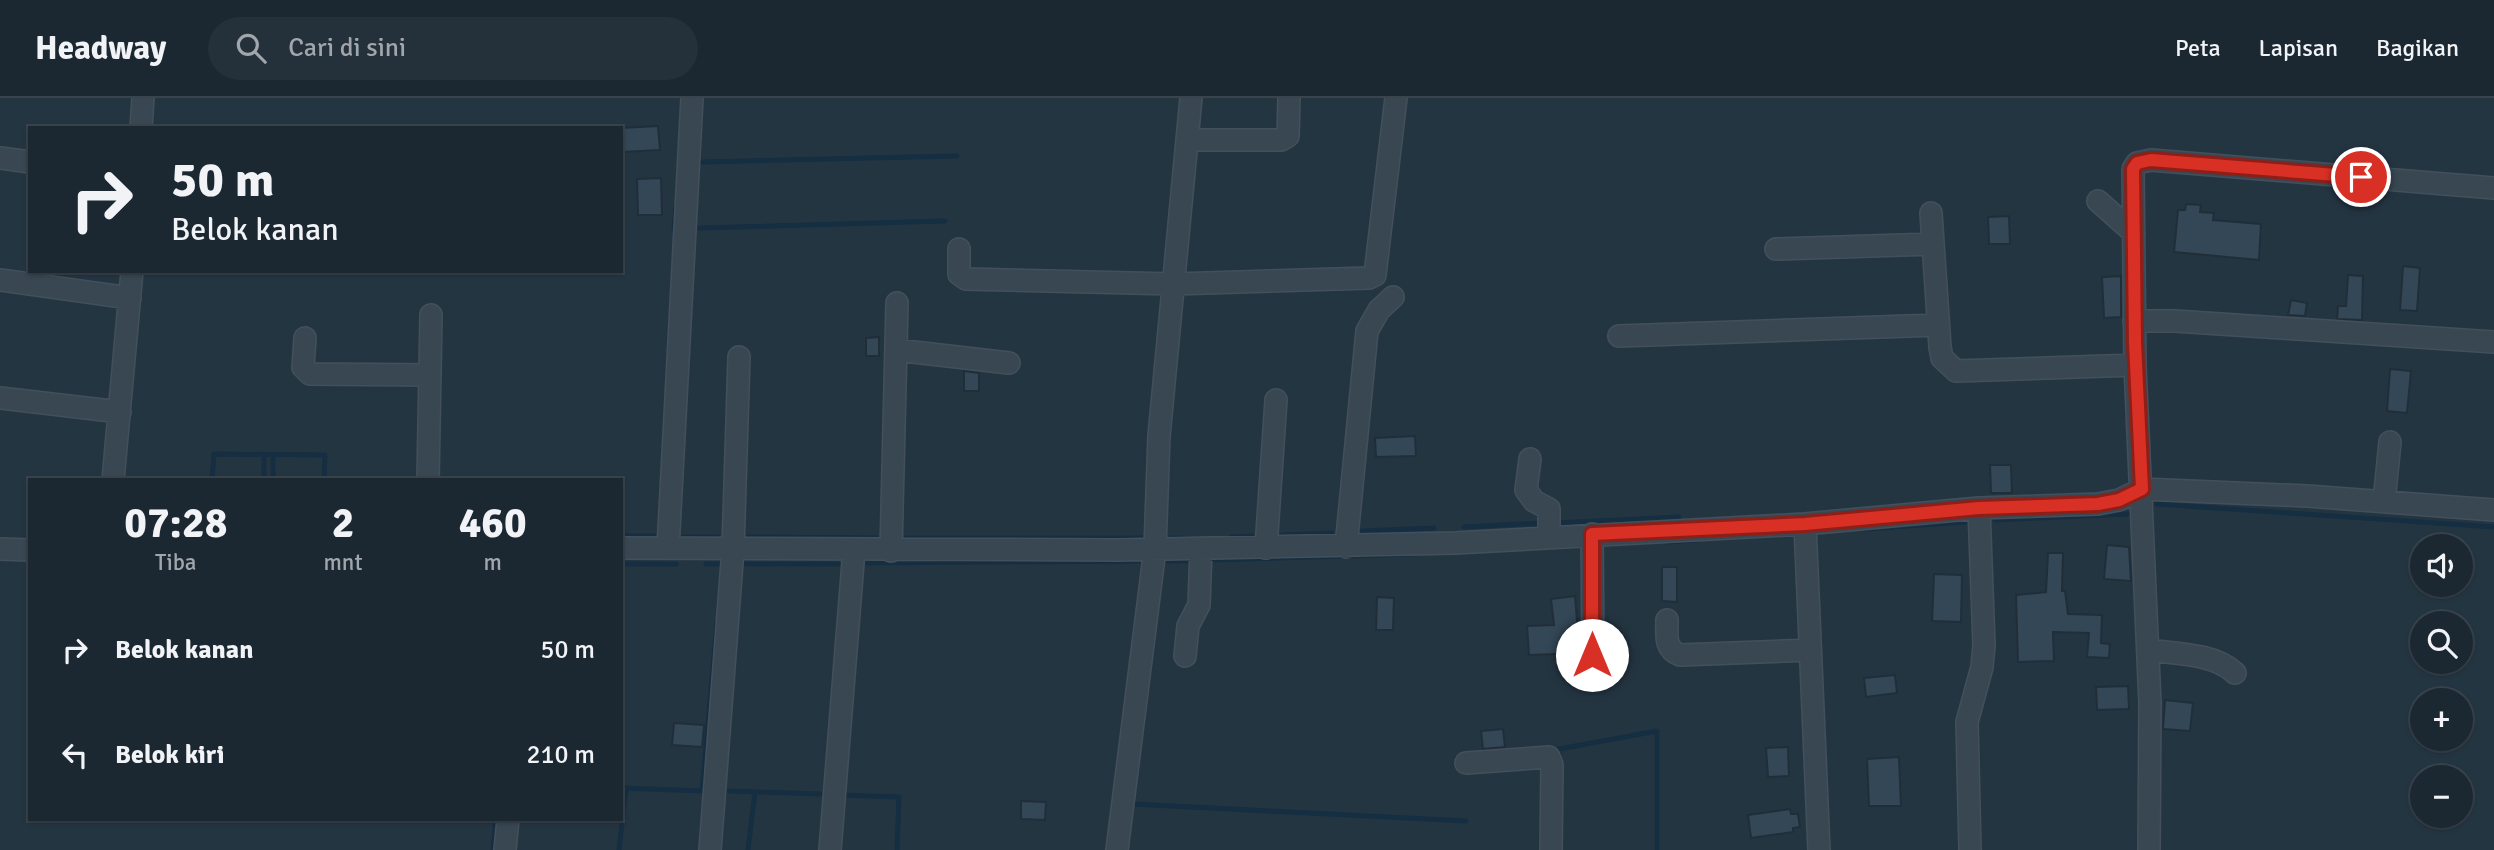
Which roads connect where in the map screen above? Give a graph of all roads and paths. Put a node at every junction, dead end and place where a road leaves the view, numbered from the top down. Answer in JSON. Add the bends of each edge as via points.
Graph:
{"nodes":[{"id":1,"x":143,"y":98,"type":"edge"},
{"id":2,"x":692,"y":98,"type":"edge"},
{"id":3,"x":1191,"y":98,"type":"edge"},
{"id":4,"x":1289,"y":98,"type":"edge"},
{"id":5,"x":1396,"y":98,"type":"edge"},
{"id":6,"x":141,"y":126,"type":"edge"},
{"id":7,"x":1187,"y":140,"type":"junction"},
{"id":8,"x":0,"y":158,"type":"edge"},
{"id":9,"x":28,"y":162,"type":"edge"},
{"id":10,"x":2494,"y":188,"type":"edge"},
{"id":11,"x":2098,"y":201,"type":"dead end"},
{"id":12,"x":1931,"y":213,"type":"dead end"},
{"id":13,"x":2134,"y":233,"type":"junction"},
{"id":14,"x":1933,"y":244,"type":"junction"},
{"id":15,"x":960,"y":249,"type":"dead end"},
{"id":16,"x":1776,"y":249,"type":"dead end"},
{"id":17,"x":132,"y":273,"type":"edge"},
{"id":18,"x":0,"y":280,"type":"edge"},
{"id":19,"x":1174,"y":284,"type":"junction"},
{"id":20,"x":1393,"y":297,"type":"dead end"},
{"id":21,"x":130,"y":298,"type":"junction"},
{"id":22,"x":897,"y":303,"type":"dead end"},
{"id":23,"x":431,"y":315,"type":"dead end"},
{"id":24,"x":2134,"y":321,"type":"junction"},
{"id":25,"x":1938,"y":325,"type":"junction"},
{"id":26,"x":1619,"y":337,"type":"dead end"},
{"id":27,"x":305,"y":338,"type":"dead end"},
{"id":28,"x":2494,"y":342,"type":"edge"},
{"id":29,"x":896,"y":350,"type":"junction"},
{"id":30,"x":739,"y":357,"type":"dead end"},
{"id":31,"x":1009,"y":363,"type":"dead end"},
{"id":32,"x":2135,"y":365,"type":"junction"},
{"id":33,"x":430,"y":375,"type":"junction"},
{"id":34,"x":0,"y":398,"type":"edge"},
{"id":35,"x":1276,"y":400,"type":"dead end"},
{"id":36,"x":120,"y":412,"type":"junction"},
{"id":37,"x":2390,"y":442,"type":"dead end"},
{"id":38,"x":1530,"y":459,"type":"dead end"},
{"id":39,"x":113,"y":478,"type":"edge"},
{"id":40,"x":428,"y":478,"type":"edge"},
{"id":41,"x":2142,"y":489,"type":"junction"},
{"id":42,"x":2384,"y":502,"type":"junction"},
{"id":43,"x":1979,"y":508,"type":"junction"},
{"id":44,"x":2494,"y":510,"type":"edge"},
{"id":45,"x":1805,"y":524,"type":"junction"},
{"id":46,"x":1592,"y":534,"type":"junction"},
{"id":47,"x":1549,"y":537,"type":"junction"},
{"id":48,"x":1346,"y":547,"type":"junction"},
{"id":49,"x":623,"y":548,"type":"edge"},
{"id":50,"x":668,"y":548,"type":"junction"},
{"id":51,"x":1266,"y":548,"type":"junction"},
{"id":52,"x":0,"y":549,"type":"edge"},
{"id":53,"x":733,"y":549,"type":"junction"},
{"id":54,"x":1156,"y":549,"type":"junction"},
{"id":55,"x":1201,"y":549,"type":"junction"},
{"id":56,"x":28,"y":550,"type":"edge"},
{"id":57,"x":854,"y":550,"type":"junction"},
{"id":58,"x":891,"y":551,"type":"junction"},
{"id":59,"x":1667,"y":620,"type":"dead end"},
{"id":60,"x":1810,"y":650,"type":"junction"},
{"id":61,"x":2148,"y":650,"type":"junction"},
{"id":62,"x":1592,"y":655,"type":"dead end"},
{"id":63,"x":1185,"y":656,"type":"dead end"},
{"id":64,"x":2235,"y":673,"type":"dead end"},
{"id":65,"x":1466,"y":763,"type":"dead end"},
{"id":66,"x":508,"y":821,"type":"edge"},
{"id":67,"x":505,"y":850,"type":"edge"},
{"id":68,"x":710,"y":850,"type":"edge"},
{"id":69,"x":830,"y":850,"type":"edge"},
{"id":70,"x":1116,"y":850,"type":"edge"},
{"id":71,"x":1552,"y":850,"type":"edge"},
{"id":72,"x":1819,"y":850,"type":"edge"},
{"id":73,"x":1970,"y":850,"type":"edge"},
{"id":74,"x":2149,"y":850,"type":"edge"}],
"edges":[{"from":1,"to":6,"type":"street"},
{"from":2,"to":50,"type":"street"},
{"from":3,"to":7,"type":"street"},
{"from":4,"to":7,"type":"street","via":[[1288,136],[1282,140]]},
{"from":5,"to":19,"type":"street","via":[[1375,275]]},
{"from":7,"to":19,"type":"street"},
{"from":8,"to":9,"type":"street"},
{"from":10,"to":13,"type":"street","via":[[2151,160],[2137,163],[2133,169]]},
{"from":11,"to":13,"type":"street"},
{"from":12,"to":14,"type":"street"},
{"from":13,"to":24,"type":"street"},
{"from":14,"to":16,"type":"street"},
{"from":14,"to":25,"type":"street"},
{"from":15,"to":19,"type":"street","via":[[959,274],[966,278]]},
{"from":17,"to":21,"type":"street"},
{"from":18,"to":21,"type":"street"},
{"from":19,"to":54,"type":"street","via":[[1159,436]]},
{"from":20,"to":48,"type":"street","via":[[1367,331]]},
{"from":21,"to":36,"type":"street"},
{"from":22,"to":29,"type":"street"},
{"from":23,"to":33,"type":"street"},
{"from":24,"to":28,"type":"street"},
{"from":24,"to":32,"type":"street"},
{"from":25,"to":26,"type":"street"},
{"from":25,"to":32,"type":"street","via":[[1942,358],[1956,371]]},
{"from":27,"to":33,"type":"street","via":[[303,367],[310,374]]},
{"from":29,"to":31,"type":"street"},
{"from":29,"to":58,"type":"street"},
{"from":30,"to":53,"type":"street"},
{"from":32,"to":41,"type":"street"},
{"from":33,"to":40,"type":"street"},
{"from":34,"to":36,"type":"street"},
{"from":35,"to":51,"type":"street"},
{"from":36,"to":39,"type":"street"},
{"from":37,"to":42,"type":"street"},
{"from":38,"to":47,"type":"street","via":[[1526,490],[1549,509]]},
{"from":41,"to":42,"type":"street"},
{"from":41,"to":43,"type":"street","via":[[2098,504]]},
{"from":41,"to":61,"type":"street"},
{"from":42,"to":44,"type":"street"},
{"from":43,"to":45,"type":"street"},
{"from":43,"to":73,"type":"street","via":[[1984,645],[1967,722]]},
{"from":45,"to":46,"type":"street"},
{"from":45,"to":60,"type":"street"},
{"from":46,"to":47,"type":"street"},
{"from":46,"to":62,"type":"street"},
{"from":47,"to":48,"type":"street"},
{"from":48,"to":51,"type":"street"},
{"from":49,"to":50,"type":"street"},
{"from":50,"to":53,"type":"street"},
{"from":51,"to":55,"type":"street"},
{"from":52,"to":56,"type":"street"},
{"from":53,"to":57,"type":"street"},
{"from":53,"to":68,"type":"street"},
{"from":54,"to":55,"type":"street"},
{"from":54,"to":58,"type":"street"},
{"from":54,"to":70,"type":"street"},
{"from":55,"to":63,"type":"street","via":[[1199,604],[1188,626]]},
{"from":57,"to":58,"type":"street"},
{"from":57,"to":69,"type":"street"},
{"from":59,"to":60,"type":"street","via":[[1667,643],[1680,655]]},
{"from":60,"to":72,"type":"street"},
{"from":61,"to":64,"type":"street","via":[[2212,660]]},
{"from":61,"to":74,"type":"street"},
{"from":65,"to":71,"type":"street","via":[[1549,757]]},
{"from":66,"to":67,"type":"street"}]}
